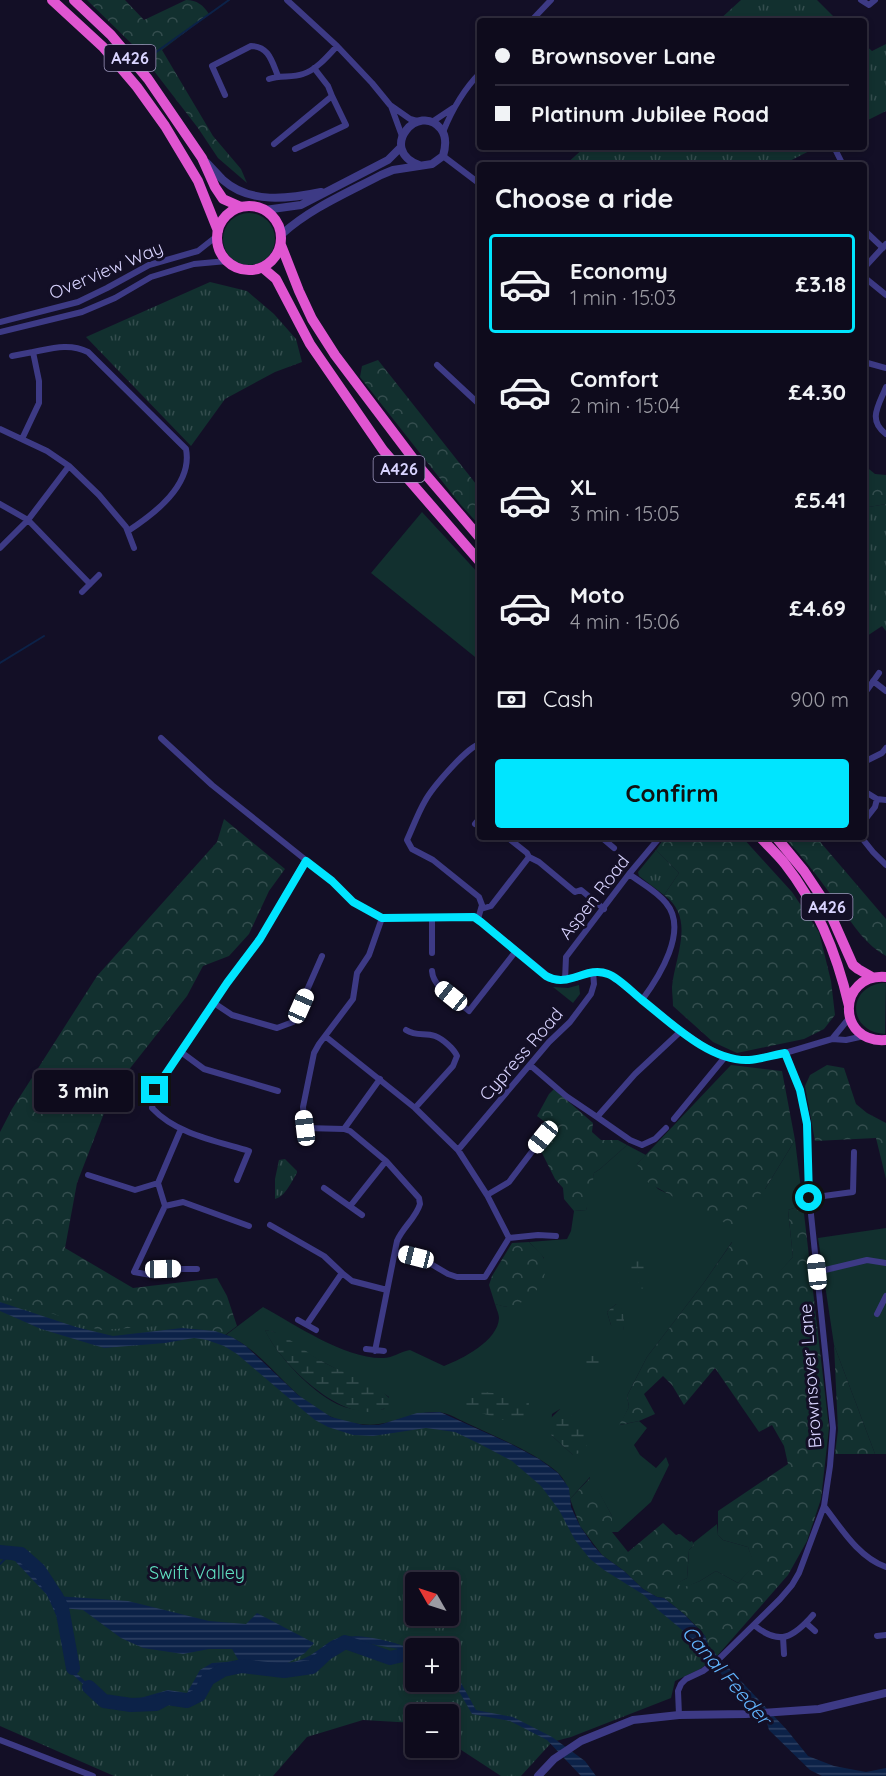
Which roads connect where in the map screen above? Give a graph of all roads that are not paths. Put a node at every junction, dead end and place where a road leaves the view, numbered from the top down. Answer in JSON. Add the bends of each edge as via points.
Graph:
{"nodes":[{"id":1,"x":52,"y":0,"type":"edge"},
{"id":2,"x":74,"y":0,"type":"edge"},
{"id":3,"x":287,"y":0,"type":"edge"},
{"id":4,"x":551,"y":0,"type":"edge"},
{"id":5,"x":861,"y":0,"type":"edge"},
{"id":6,"x":875,"y":0,"type":"edge"},
{"id":7,"x":534,"y":18,"type":"edge"},
{"id":8,"x":337,"y":46,"type":"junction"},
{"id":9,"x":314,"y":68,"type":"junction"},
{"id":10,"x":278,"y":76,"type":"junction"},
{"id":11,"x":477,"y":76,"type":"edge"},
{"id":12,"x":269,"y":79,"type":"dead end"},
{"id":13,"x":225,"y":95,"type":"dead end"},
{"id":14,"x":332,"y":96,"type":"junction"},
{"id":15,"x":390,"y":105,"type":"junction"},
{"id":16,"x":453,"y":108,"type":"junction"},
{"id":17,"x":417,"y":121,"type":"junction"},
{"id":18,"x":432,"y":122,"type":"junction"},
{"id":19,"x":443,"y":132,"type":"junction"},
{"id":20,"x":402,"y":136,"type":"junction"},
{"id":21,"x":274,"y":144,"type":"dead end"},
{"id":22,"x":401,"y":147,"type":"junction"},
{"id":23,"x":295,"y":149,"type":"dead end"},
{"id":24,"x":443,"y":156,"type":"junction"},
{"id":25,"x":202,"y":158,"type":"junction"},
{"id":26,"x":419,"y":165,"type":"junction"},
{"id":27,"x":477,"y":182,"type":"edge"},
{"id":28,"x":327,"y":190,"type":"junction"},
{"id":29,"x":241,"y":207,"type":"junction"},
{"id":30,"x":265,"y":210,"type":"junction"},
{"id":31,"x":867,"y":232,"type":"edge"},
{"id":32,"x":218,"y":233,"type":"junction"},
{"id":33,"x":281,"y":240,"type":"junction"},
{"id":34,"x":885,"y":246,"type":"edge"},
{"id":35,"x":226,"y":261,"type":"junction"},
{"id":36,"x":867,"y":265,"type":"edge"},
{"id":37,"x":263,"y":268,"type":"junction"},
{"id":38,"x":867,"y":279,"type":"edge"},
{"id":39,"x":886,"y":295,"type":"edge"},
{"id":40,"x":0,"y":322,"type":"edge"},
{"id":41,"x":0,"y":332,"type":"edge"},
{"id":42,"x":33,"y":352,"type":"junction"},
{"id":43,"x":12,"y":356,"type":"dead end"},
{"id":44,"x":867,"y":363,"type":"edge"},
{"id":45,"x":436,"y":366,"type":"dead end"},
{"id":46,"x":886,"y":368,"type":"edge"},
{"id":47,"x":886,"y":387,"type":"edge"},
{"id":48,"x":477,"y":402,"type":"edge"},
{"id":49,"x":0,"y":429,"type":"edge"},
{"id":50,"x":886,"y":434,"type":"edge"},
{"id":51,"x":22,"y":439,"type":"junction"},
{"id":52,"x":69,"y":466,"type":"junction"},
{"id":53,"x":0,"y":504,"type":"edge"},
{"id":54,"x":28,"y":520,"type":"junction"},
{"id":55,"x":128,"y":531,"type":"junction"},
{"id":56,"x":477,"y":535,"type":"edge"},
{"id":57,"x":0,"y":548,"type":"edge"},
{"id":58,"x":134,"y":548,"type":"dead end"},
{"id":59,"x":477,"y":559,"type":"edge"},
{"id":60,"x":99,"y":575,"type":"dead end"},
{"id":61,"x":90,"y":584,"type":"junction"},
{"id":62,"x":82,"y":592,"type":"dead end"},
{"id":63,"x":879,"y":673,"type":"dead end"},
{"id":64,"x":873,"y":681,"type":"junction"},
{"id":65,"x":867,"y":690,"type":"dead end"},
{"id":66,"x":886,"y":691,"type":"edge"},
{"id":67,"x":161,"y":738,"type":"dead end"},
{"id":68,"x":477,"y":744,"type":"edge"},
{"id":69,"x":886,"y":748,"type":"edge"},
{"id":70,"x":867,"y":760,"type":"edge"},
{"id":71,"x":867,"y":793,"type":"edge"},
{"id":72,"x":878,"y":799,"type":"junction"},
{"id":73,"x":886,"y":800,"type":"edge"},
{"id":74,"x":867,"y":818,"type":"edge"},
{"id":75,"x":477,"y":822,"type":"edge"},
{"id":76,"x":475,"y":824,"type":"dead end"},
{"id":77,"x":511,"y":840,"type":"edge"},
{"id":78,"x":605,"y":840,"type":"edge"},
{"id":79,"x":657,"y":840,"type":"edge"},
{"id":80,"x":763,"y":840,"type":"edge"},
{"id":81,"x":778,"y":840,"type":"edge"},
{"id":82,"x":863,"y":840,"type":"edge"},
{"id":83,"x":614,"y":848,"type":"dead end"},
{"id":84,"x":529,"y":857,"type":"junction"},
{"id":85,"x":306,"y":861,"type":"junction"},
{"id":86,"x":886,"y":865,"type":"edge"},
{"id":87,"x":629,"y":874,"type":"junction"},
{"id":88,"x":481,"y":909,"type":"junction"},
{"id":89,"x":604,"y":909,"type":"junction"},
{"id":90,"x":382,"y":918,"type":"junction"},
{"id":91,"x":432,"y":918,"type":"junction"},
{"id":92,"x":478,"y":919,"type":"junction"},
{"id":93,"x":516,"y":951,"type":"junction"},
{"id":94,"x":432,"y":954,"type":"dead end"},
{"id":95,"x":322,"y":956,"type":"dead end"},
{"id":96,"x":432,"y":970,"type":"dead end"},
{"id":97,"x":593,"y":972,"type":"junction"},
{"id":98,"x":886,"y":976,"type":"edge"},
{"id":99,"x":872,"y":977,"type":"junction"},
{"id":100,"x":565,"y":980,"type":"junction"},
{"id":101,"x":642,"y":1000,"type":"junction"},
{"id":102,"x":214,"y":1003,"type":"junction"},
{"id":103,"x":849,"y":1011,"type":"junction"},
{"id":104,"x":406,"y":1030,"type":"dead end"},
{"id":105,"x":681,"y":1030,"type":"junction"},
{"id":106,"x":325,"y":1036,"type":"junction"},
{"id":107,"x":864,"y":1036,"type":"junction"},
{"id":108,"x":831,"y":1039,"type":"junction"},
{"id":109,"x":882,"y":1040,"type":"edge"},
{"id":110,"x":181,"y":1052,"type":"junction"},
{"id":111,"x":886,"y":1052,"type":"edge"},
{"id":112,"x":785,"y":1053,"type":"junction"},
{"id":113,"x":725,"y":1057,"type":"junction"},
{"id":114,"x":530,"y":1065,"type":"junction"},
{"id":115,"x":380,"y":1079,"type":"junction"},
{"id":116,"x":278,"y":1091,"type":"dead end"},
{"id":117,"x":415,"y":1108,"type":"junction"},
{"id":118,"x":597,"y":1117,"type":"junction"},
{"id":119,"x":674,"y":1119,"type":"dead end"},
{"id":120,"x":666,"y":1128,"type":"dead end"},
{"id":121,"x":181,"y":1129,"type":"junction"},
{"id":122,"x":344,"y":1129,"type":"junction"},
{"id":123,"x":543,"y":1137,"type":"dead end"},
{"id":124,"x":458,"y":1150,"type":"junction"},
{"id":125,"x":854,"y":1152,"type":"dead end"},
{"id":126,"x":386,"y":1161,"type":"junction"},
{"id":127,"x":88,"y":1175,"type":"dead end"},
{"id":128,"x":237,"y":1180,"type":"dead end"},
{"id":129,"x":158,"y":1183,"type":"junction"},
{"id":130,"x":324,"y":1188,"type":"dead end"},
{"id":131,"x":487,"y":1195,"type":"junction"},
{"id":132,"x":809,"y":1198,"type":"junction"},
{"id":133,"x":351,"y":1205,"type":"junction"},
{"id":134,"x":165,"y":1206,"type":"junction"},
{"id":135,"x":363,"y":1215,"type":"dead end"},
{"id":136,"x":270,"y":1225,"type":"dead end"},
{"id":137,"x":249,"y":1226,"type":"dead end"},
{"id":138,"x":556,"y":1236,"type":"dead end"},
{"id":139,"x":509,"y":1238,"type":"junction"},
{"id":140,"x":395,"y":1252,"type":"junction"},
{"id":141,"x":886,"y":1263,"type":"edge"},
{"id":142,"x":197,"y":1269,"type":"dead end"},
{"id":143,"x":817,"y":1272,"type":"junction"},
{"id":144,"x":342,"y":1273,"type":"junction"},
{"id":145,"x":387,"y":1290,"type":"junction"},
{"id":146,"x":886,"y":1296,"type":"edge"},
{"id":147,"x":877,"y":1314,"type":"dead end"},
{"id":148,"x":298,"y":1320,"type":"dead end"},
{"id":149,"x":307,"y":1324,"type":"junction"},
{"id":150,"x":316,"y":1330,"type":"dead end"},
{"id":151,"x":366,"y":1350,"type":"dead end"},
{"id":152,"x":375,"y":1351,"type":"junction"},
{"id":153,"x":384,"y":1351,"type":"dead end"},
{"id":154,"x":824,"y":1506,"type":"junction"},
{"id":155,"x":886,"y":1567,"type":"edge"},
{"id":156,"x":813,"y":1616,"type":"dead end"},
{"id":157,"x":806,"y":1623,"type":"junction"},
{"id":158,"x":754,"y":1625,"type":"junction"},
{"id":159,"x":815,"y":1631,"type":"dead end"},
{"id":160,"x":886,"y":1635,"type":"edge"},
{"id":161,"x":877,"y":1636,"type":"dead end"},
{"id":162,"x":783,"y":1637,"type":"junction"},
{"id":163,"x":784,"y":1654,"type":"dead end"},
{"id":164,"x":886,"y":1693,"type":"edge"},
{"id":165,"x":679,"y":1715,"type":"junction"},
{"id":166,"x":0,"y":1740,"type":"edge"},
{"id":167,"x":93,"y":1776,"type":"edge"},
{"id":168,"x":538,"y":1776,"type":"edge"}],
"edges":[{"from":1,"to":32,"type":"highway","number":"A426","via":[[104,47],[165,126],[198,181]]},
{"from":2,"to":25,"type":"highway","number":"A426","via":[[111,35],[148,79]]},
{"from":3,"to":8,"type":"street"},
{"from":4,"to":7,"type":"street"},
{"from":5,"to":6,"type":"street","via":[[869,5]]},
{"from":8,"to":9,"type":"street"},
{"from":8,"to":15,"type":"street"},
{"from":9,"to":10,"type":"street","via":[[302,75]]},
{"from":9,"to":14,"type":"street"},
{"from":10,"to":12,"type":"street"},
{"from":10,"to":13,"type":"street","via":[[267,51],[251,46],[212,66]]},
{"from":11,"to":16,"type":"street"},
{"from":14,"to":21,"type":"street"},
{"from":14,"to":23,"type":"street","via":[[346,125]]},
{"from":15,"to":17,"type":"street"},
{"from":15,"to":20,"type":"street"},
{"from":16,"to":18,"type":"street"},
{"from":16,"to":19,"type":"street"},
{"from":17,"to":18,"type":"street"},
{"from":17,"to":20,"type":"street"},
{"from":18,"to":19,"type":"street"},
{"from":19,"to":24,"type":"street"},
{"from":20,"to":22,"type":"street"},
{"from":22,"to":26,"type":"street","via":[[411,162]]},
{"from":22,"to":28,"type":"street","via":[[388,160]]},
{"from":24,"to":26,"type":"street","via":[[432,164]]},
{"from":24,"to":27,"type":"street"},
{"from":25,"to":28,"type":"street","via":[[224,181],[252,196],[283,199]]},
{"from":25,"to":29,"type":"highway","number":"A426","via":[[223,199]]},
{"from":26,"to":33,"type":"street","via":[[381,175],[313,210],[294,223]]},
{"from":28,"to":30,"type":"street","via":[[301,205]]},
{"from":29,"to":30,"type":"highway"},
{"from":29,"to":32,"type":"highway","via":[[226,216]]},
{"from":30,"to":33,"type":"highway","via":[[279,225]]},
{"from":31,"to":34,"type":"street"},
{"from":32,"to":35,"type":"highway","via":[[218,245]]},
{"from":32,"to":40,"type":"street","name":"Overview Way","via":[[198,251],[149,265],[78,302]]},
{"from":33,"to":37,"type":"highway","via":[[278,254]]},
{"from":33,"to":56,"type":"highway","number":"A426","via":[[312,319],[336,356],[420,469]]},
{"from":34,"to":36,"type":"street"},
{"from":35,"to":37,"type":"highway","via":[[244,270]]},
{"from":35,"to":41,"type":"street","name":"Overview Way","via":[[194,264],[151,277],[82,312]]},
{"from":37,"to":59,"type":"highway","number":"A426","via":[[276,279],[310,344],[383,450]]},
{"from":38,"to":39,"type":"street"},
{"from":42,"to":43,"type":"street"},
{"from":42,"to":51,"type":"street","via":[[39,403]]},
{"from":42,"to":55,"type":"street","via":[[60,346],[88,352],[186,449],[186,470],[170,496],[151,516]]},
{"from":44,"to":46,"type":"street"},
{"from":45,"to":48,"type":"street"},
{"from":47,"to":50,"type":"street","via":[[875,419]]},
{"from":49,"to":51,"type":"street"},
{"from":51,"to":52,"type":"street"},
{"from":52,"to":54,"type":"street"},
{"from":52,"to":55,"type":"street"},
{"from":53,"to":54,"type":"street"},
{"from":54,"to":57,"type":"street"},
{"from":54,"to":61,"type":"street"},
{"from":55,"to":58,"type":"street"},
{"from":60,"to":61,"type":"street"},
{"from":61,"to":62,"type":"street"},
{"from":63,"to":64,"type":"street"},
{"from":64,"to":65,"type":"street"},
{"from":64,"to":66,"type":"street"},
{"from":67,"to":85,"type":"street","via":[[220,792]]},
{"from":68,"to":88,"type":"street","via":[[425,800],[407,840],[412,849],[433,860],[479,897]]},
{"from":69,"to":70,"type":"street"},
{"from":71,"to":72,"type":"street"},
{"from":72,"to":73,"type":"street"},
{"from":72,"to":74,"type":"street"},
{"from":75,"to":76,"type":"street"},
{"from":77,"to":84,"type":"street"},
{"from":78,"to":83,"type":"street"},
{"from":79,"to":87,"type":"street","name":"Aspen Road"},
{"from":80,"to":103,"type":"highway","number":"A426","via":[[809,899],[831,943]]},
{"from":81,"to":99,"type":"highway","number":"A426","via":[[826,904],[853,965]]},
{"from":82,"to":86,"type":"street"},
{"from":84,"to":88,"type":"street","via":[[491,906]]},
{"from":84,"to":89,"type":"street"},
{"from":85,"to":90,"type":"street","via":[[353,902]]},
{"from":85,"to":102,"type":"street","via":[[260,939]]},
{"from":87,"to":89,"type":"street","name":"Aspen Road"},
{"from":87,"to":101,"type":"street","via":[[668,904],[673,915],[673,943]]},
{"from":88,"to":92,"type":"street"},
{"from":89,"to":100,"type":"street","name":"Aspen Road","via":[[566,957]]},
{"from":90,"to":91,"type":"street"},
{"from":90,"to":106,"type":"street","via":[[369,955],[357,974],[353,999]]},
{"from":91,"to":92,"type":"street"},
{"from":91,"to":94,"type":"street"},
{"from":92,"to":93,"type":"street"},
{"from":93,"to":96,"type":"street","via":[[468,1011],[439,987]]},
{"from":93,"to":100,"type":"street","via":[[546,976]]},
{"from":95,"to":102,"type":"street","via":[[293,1022],[277,1028],[232,1015]]},
{"from":97,"to":100,"type":"street"},
{"from":97,"to":101,"type":"street","via":[[609,974]]},
{"from":97,"to":114,"type":"street","name":"Cypress Road","via":[[591,994]]},
{"from":98,"to":99,"type":"highway"},
{"from":99,"to":103,"type":"highway","via":[[856,988]]},
{"from":101,"to":105,"type":"street"},
{"from":102,"to":110,"type":"street"},
{"from":103,"to":107,"type":"highway","via":[[853,1024]]},
{"from":103,"to":108,"type":"street"},
{"from":104,"to":117,"type":"street","via":[[435,1036],[457,1056],[453,1066]]},
{"from":105,"to":113,"type":"street"},
{"from":105,"to":118,"type":"street"},
{"from":106,"to":115,"type":"street"},
{"from":106,"to":122,"type":"street","via":[[314,1053],[305,1090],[305,1128]]},
{"from":107,"to":108,"type":"street"},
{"from":107,"to":109,"type":"highway"},
{"from":108,"to":112,"type":"street"},
{"from":109,"to":111,"type":"highway"},
{"from":110,"to":116,"type":"street","via":[[204,1069]]},
{"from":110,"to":121,"type":"street","via":[[155,1090],[152,1108]]},
{"from":112,"to":113,"type":"street","via":[[748,1060]]},
{"from":112,"to":132,"type":"street","name":"Brownsover Lane","via":[[800,1090],[807,1124]]},
{"from":113,"to":119,"type":"street"},
{"from":114,"to":118,"type":"street"},
{"from":114,"to":124,"type":"street","name":"Cypress Road"},
{"from":115,"to":117,"type":"street"},
{"from":115,"to":122,"type":"street"},
{"from":117,"to":124,"type":"street"},
{"from":118,"to":120,"type":"street","via":[[642,1145]]},
{"from":121,"to":128,"type":"street","via":[[249,1151]]},
{"from":121,"to":129,"type":"street"},
{"from":122,"to":126,"type":"street"},
{"from":123,"to":131,"type":"street","via":[[509,1182]]},
{"from":124,"to":131,"type":"street"},
{"from":125,"to":132,"type":"street","via":[[853,1192]]},
{"from":126,"to":133,"type":"street"},
{"from":126,"to":140,"type":"street","via":[[420,1204],[415,1216],[401,1230]]},
{"from":127,"to":129,"type":"street","via":[[135,1190]]},
{"from":129,"to":134,"type":"street"},
{"from":130,"to":133,"type":"street"},
{"from":131,"to":139,"type":"street"},
{"from":132,"to":143,"type":"street","name":"Brownsover Lane"},
{"from":133,"to":135,"type":"street"},
{"from":134,"to":137,"type":"street","via":[[183,1202]]},
{"from":134,"to":142,"type":"street","via":[[134,1272],[151,1275],[163,1269]]},
{"from":136,"to":144,"type":"street","via":[[324,1256]]},
{"from":138,"to":139,"type":"street"},
{"from":139,"to":140,"type":"street","via":[[485,1277],[458,1277],[426,1261]]},
{"from":140,"to":145,"type":"street"},
{"from":141,"to":143,"type":"street","via":[[867,1260]]},
{"from":143,"to":154,"type":"street","name":"Brownsover Lane","via":[[833,1428]]},
{"from":144,"to":145,"type":"street","via":[[352,1281]]},
{"from":144,"to":149,"type":"street"},
{"from":145,"to":152,"type":"street"},
{"from":146,"to":147,"type":"street"},
{"from":148,"to":149,"type":"street"},
{"from":149,"to":150,"type":"street"},
{"from":151,"to":152,"type":"street"},
{"from":152,"to":153,"type":"street"},
{"from":154,"to":155,"type":"street","via":[[862,1553]]},
{"from":154,"to":158,"type":"street","name":"Brownsover Lane","via":[[792,1585]]},
{"from":156,"to":157,"type":"street"},
{"from":157,"to":159,"type":"street"},
{"from":157,"to":162,"type":"street"},
{"from":158,"to":162,"type":"street","via":[[769,1636]]},
{"from":158,"to":165,"type":"street","name":"Brownsover Lane","via":[[710,1666],[686,1679],[678,1691]]},
{"from":160,"to":161,"type":"street"},
{"from":162,"to":163,"type":"street"},
{"from":164,"to":165,"type":"street","via":[[819,1709]]},
{"from":165,"to":168,"type":"street","via":[[633,1720],[580,1741]]},
{"from":166,"to":167,"type":"street"}]}
